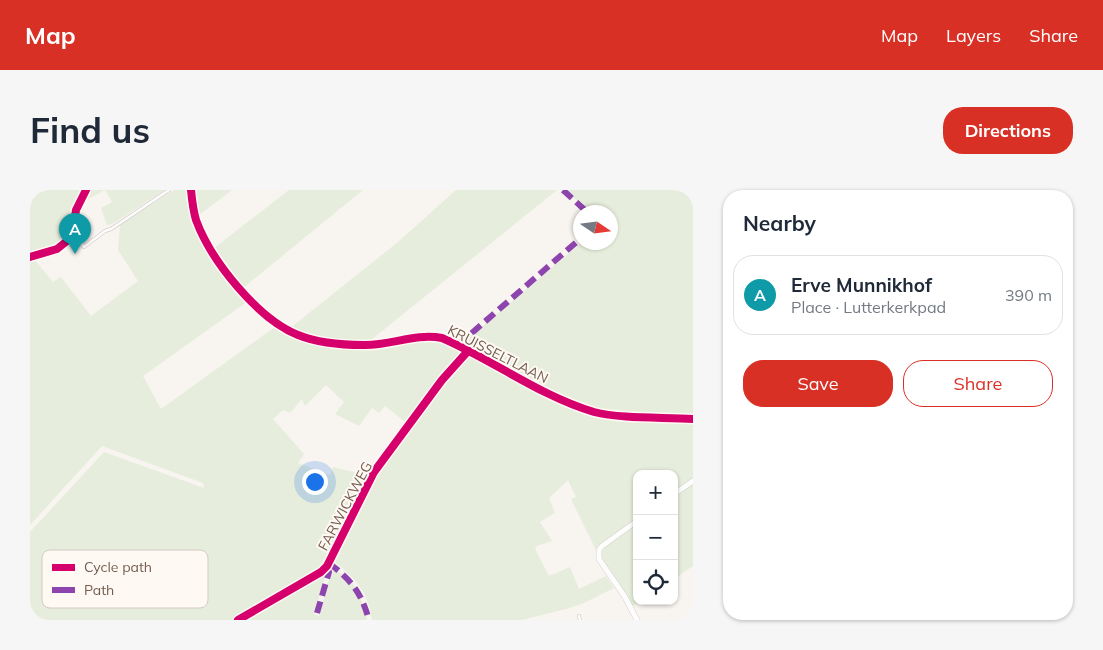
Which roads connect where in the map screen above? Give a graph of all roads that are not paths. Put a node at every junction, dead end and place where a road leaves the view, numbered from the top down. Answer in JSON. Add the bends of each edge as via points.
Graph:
{"nodes":[{"id":1,"x":86,"y":190,"type":"edge"},
{"id":2,"x":169,"y":190,"type":"edge"},
{"id":3,"x":191,"y":190,"type":"edge"},
{"id":4,"x":74,"y":234,"type":"junction"},
{"id":5,"x":30,"y":257,"type":"edge"},
{"id":6,"x":468,"y":351,"type":"junction"},
{"id":7,"x":693,"y":419,"type":"edge"},
{"id":8,"x":693,"y":481,"type":"edge"},
{"id":9,"x":678,"y":491,"type":"edge"},
{"id":10,"x":633,"y":524,"type":"edge"},
{"id":11,"x":238,"y":620,"type":"edge"},
{"id":12,"x":637,"y":620,"type":"edge"}],
"edges":[{"from":1,"to":4,"type":"street","via":[[76,210]]},
{"from":2,"to":4,"type":"lane","via":[[84,247]]},
{"from":3,"to":6,"type":"street","name":"KRUISSELTLAAN","via":[[196,219],[216,259],[251,300],[285,329],[309,338],[350,345],[374,346],[432,336]]},
{"from":4,"to":5,"type":"street","via":[[57,249]]},
{"from":6,"to":7,"type":"street","name":"KRUISSELTLAAN","via":[[572,404],[595,412]]},
{"from":6,"to":11,"type":"street","name":"FARWICKWEG","via":[[442,380],[374,472],[327,566]]},
{"from":8,"to":9,"type":"street"},
{"from":10,"to":12,"type":"street","via":[[602,546],[598,555]]}]}
